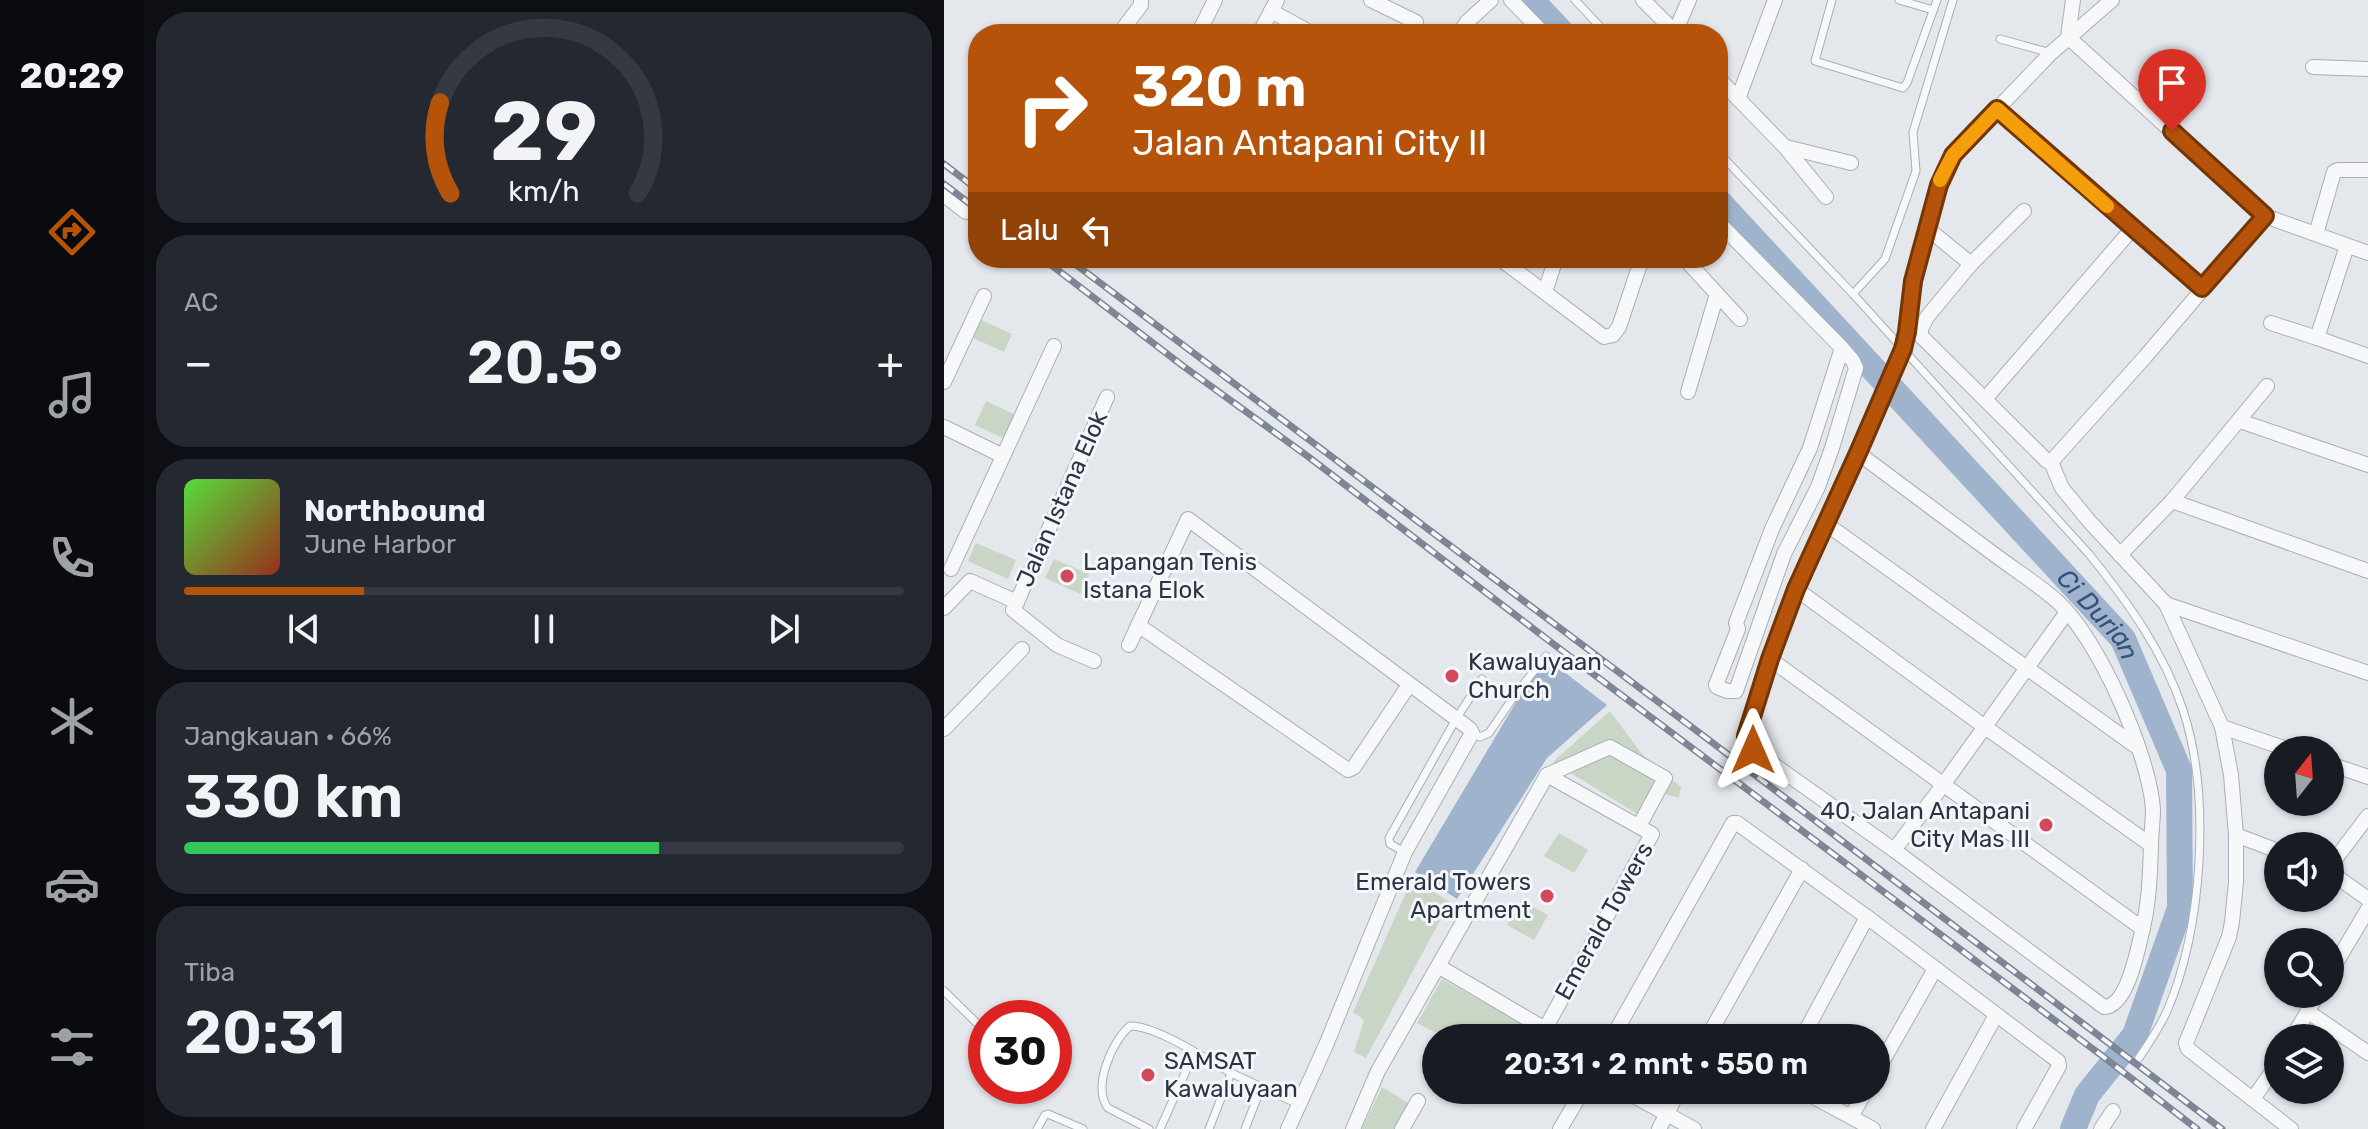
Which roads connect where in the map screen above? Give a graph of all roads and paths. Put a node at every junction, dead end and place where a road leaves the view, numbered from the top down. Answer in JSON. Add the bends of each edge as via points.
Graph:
{"nodes":[{"id":1,"x":1141,"y":0,"type":"edge"},
{"id":2,"x":1215,"y":0,"type":"edge"},
{"id":3,"x":1371,"y":0,"type":"edge"},
{"id":4,"x":1491,"y":0,"type":"edge"},
{"id":5,"x":1511,"y":0,"type":"edge"},
{"id":6,"x":1575,"y":0,"type":"edge"},
{"id":7,"x":1643,"y":0,"type":"edge"},
{"id":8,"x":1689,"y":0,"type":"edge"},
{"id":9,"x":1775,"y":0,"type":"edge"},
{"id":10,"x":1832,"y":0,"type":"edge"},
{"id":11,"x":1899,"y":0,"type":"edge"},
{"id":12,"x":1937,"y":0,"type":"edge"},
{"id":13,"x":1953,"y":0,"type":"edge"},
{"id":14,"x":2073,"y":0,"type":"edge"},
{"id":15,"x":2112,"y":0,"type":"edge"},
{"id":16,"x":1274,"y":6,"type":"edge"},
{"id":17,"x":1933,"y":10,"type":"junction"},
{"id":18,"x":1469,"y":17,"type":"edge"},
{"id":19,"x":1416,"y":22,"type":"dead end"},
{"id":20,"x":1127,"y":24,"type":"edge"},
{"id":21,"x":1203,"y":24,"type":"edge"},
{"id":22,"x":1264,"y":24,"type":"edge"},
{"id":23,"x":1299,"y":24,"type":"edge"},
{"id":24,"x":1534,"y":24,"type":"edge"},
{"id":25,"x":1598,"y":24,"type":"edge"},
{"id":26,"x":1667,"y":24,"type":"edge"},
{"id":27,"x":1680,"y":24,"type":"edge"},
{"id":28,"x":2068,"y":37,"type":"junction"},
{"id":29,"x":2000,"y":39,"type":"dead end"},
{"id":30,"x":2051,"y":53,"type":"junction"},
{"id":31,"x":2313,"y":67,"type":"dead end"},
{"id":32,"x":2368,"y":69,"type":"edge"},
{"id":33,"x":1728,"y":88,"type":"edge"},
{"id":34,"x":1738,"y":99,"type":"junction"},
{"id":35,"x":1997,"y":109,"type":"junction"},
{"id":36,"x":1785,"y":147,"type":"junction"},
{"id":37,"x":1728,"y":163,"type":"edge"},
{"id":38,"x":1851,"y":163,"type":"dead end"},
{"id":39,"x":2368,"y":170,"type":"edge"},
{"id":40,"x":944,"y":195,"type":"edge"},
{"id":41,"x":1826,"y":197,"type":"dead end"},
{"id":42,"x":2024,"y":211,"type":"dead end"},
{"id":43,"x":966,"y":212,"type":"dead end"},
{"id":44,"x":2265,"y":216,"type":"junction"},
{"id":45,"x":2133,"y":228,"type":"junction"},
{"id":46,"x":1928,"y":229,"type":"junction"},
{"id":47,"x":1728,"y":232,"type":"edge"},
{"id":48,"x":2316,"y":234,"type":"junction"},
{"id":49,"x":2347,"y":246,"type":"junction"},
{"id":50,"x":2368,"y":253,"type":"edge"},
{"id":51,"x":1971,"y":264,"type":"junction"},
{"id":52,"x":1513,"y":268,"type":"edge"},
{"id":53,"x":1553,"y":268,"type":"edge"},
{"id":54,"x":1639,"y":268,"type":"edge"},
{"id":55,"x":1693,"y":268,"type":"edge"},
{"id":56,"x":2202,"y":288,"type":"junction"},
{"id":57,"x":1545,"y":292,"type":"junction"},
{"id":58,"x":1717,"y":294,"type":"junction"},
{"id":59,"x":1853,"y":294,"type":"junction"},
{"id":60,"x":984,"y":296,"type":"dead end"},
{"id":61,"x":1740,"y":319,"type":"dead end"},
{"id":62,"x":2271,"y":323,"type":"dead end"},
{"id":63,"x":2317,"y":338,"type":"junction"},
{"id":64,"x":1054,"y":346,"type":"dead end"},
{"id":65,"x":1842,"y":348,"type":"junction"},
{"id":66,"x":2368,"y":356,"type":"edge"},
{"id":67,"x":944,"y":382,"type":"edge"},
{"id":68,"x":2267,"y":386,"type":"dead end"},
{"id":69,"x":1688,"y":392,"type":"dead end"},
{"id":70,"x":1107,"y":397,"type":"dead end"},
{"id":71,"x":1985,"y":399,"type":"junction"},
{"id":72,"x":2240,"y":421,"type":"junction"},
{"id":73,"x":944,"y":427,"type":"edge"},
{"id":74,"x":1858,"y":453,"type":"junction"},
{"id":75,"x":1003,"y":456,"type":"junction"},
{"id":76,"x":2051,"y":462,"type":"junction"},
{"id":77,"x":2368,"y":465,"type":"edge"},
{"id":78,"x":2172,"y":501,"type":"junction"},
{"id":79,"x":1825,"y":523,"type":"junction"},
{"id":80,"x":2120,"y":555,"type":"junction"},
{"id":81,"x":951,"y":569,"type":"dead end"},
{"id":82,"x":2368,"y":571,"type":"edge"},
{"id":83,"x":1796,"y":589,"type":"junction"},
{"id":84,"x":1017,"y":602,"type":"junction"},
{"id":85,"x":2166,"y":604,"type":"junction"},
{"id":86,"x":944,"y":608,"type":"edge"},
{"id":87,"x":2067,"y":612,"type":"junction"},
{"id":88,"x":1138,"y":625,"type":"junction"},
{"id":89,"x":1129,"y":645,"type":"dead end"},
{"id":90,"x":1022,"y":649,"type":"dead end"},
{"id":91,"x":1546,"y":656,"type":"dead end"},
{"id":92,"x":1770,"y":659,"type":"junction"},
{"id":93,"x":1094,"y":661,"type":"dead end"},
{"id":94,"x":2027,"y":670,"type":"junction"},
{"id":95,"x":2368,"y":673,"type":"edge"},
{"id":96,"x":1482,"y":679,"type":"dead end"},
{"id":97,"x":1409,"y":685,"type":"junction"},
{"id":98,"x":1456,"y":719,"type":"junction"},
{"id":99,"x":1985,"y":727,"type":"junction"},
{"id":100,"x":2222,"y":727,"type":"junction"},
{"id":101,"x":944,"y":729,"type":"edge"},
{"id":102,"x":1472,"y":733,"type":"junction"},
{"id":103,"x":2264,"y":741,"type":"edge"},
{"id":104,"x":2137,"y":747,"type":"junction"},
{"id":105,"x":2344,"y":769,"type":"edge"},
{"id":106,"x":1547,"y":775,"type":"junction"},
{"id":107,"x":2368,"y":777,"type":"edge"},
{"id":108,"x":1943,"y":785,"type":"junction"},
{"id":109,"x":2368,"y":816,"type":"edge"},
{"id":110,"x":1639,"y":826,"type":"junction"},
{"id":111,"x":2236,"y":835,"type":"junction"},
{"id":112,"x":2151,"y":845,"type":"junction"},
{"id":113,"x":2264,"y":846,"type":"edge"},
{"id":114,"x":2344,"y":849,"type":"edge"},
{"id":115,"x":1894,"y":850,"type":"junction"},
{"id":116,"x":1405,"y":852,"type":"junction"},
{"id":117,"x":1802,"y":869,"type":"junction"},
{"id":118,"x":2344,"y":880,"type":"edge"},
{"id":119,"x":2368,"y":899,"type":"edge"},
{"id":120,"x":2368,"y":909,"type":"edge"},
{"id":121,"x":1867,"y":917,"type":"junction"},
{"id":122,"x":2143,"y":929,"type":"junction"},
{"id":123,"x":2344,"y":949,"type":"edge"},
{"id":124,"x":1438,"y":966,"type":"junction"},
{"id":125,"x":1935,"y":969,"type":"junction"},
{"id":126,"x":944,"y":991,"type":"edge"},
{"id":127,"x":2309,"y":1008,"type":"edge"},
{"id":128,"x":2307,"y":1011,"type":"junction"},
{"id":129,"x":968,"y":1014,"type":"edge"},
{"id":130,"x":1996,"y":1015,"type":"junction"},
{"id":131,"x":1620,"y":1024,"type":"edge"},
{"id":132,"x":1715,"y":1024,"type":"edge"},
{"id":133,"x":1810,"y":1024,"type":"edge"},
{"id":134,"x":2300,"y":1024,"type":"edge"},
{"id":135,"x":1890,"y":1048,"type":"edge"},
{"id":136,"x":1194,"y":1053,"type":"junction"},
{"id":137,"x":2368,"y":1053,"type":"edge"},
{"id":138,"x":2139,"y":1058,"type":"dead end"},
{"id":139,"x":1231,"y":1073,"type":"junction"},
{"id":140,"x":2264,"y":1083,"type":"edge"},
{"id":141,"x":1261,"y":1088,"type":"junction"},
{"id":142,"x":2253,"y":1099,"type":"junction"},
{"id":143,"x":1418,"y":1101,"type":"dead end"},
{"id":144,"x":1298,"y":1104,"type":"junction"},
{"id":145,"x":1575,"y":1104,"type":"edge"},
{"id":146,"x":1649,"y":1104,"type":"edge"},
{"id":147,"x":1672,"y":1104,"type":"edge"},
{"id":148,"x":1827,"y":1104,"type":"edge"},
{"id":149,"x":1858,"y":1104,"type":"edge"},
{"id":150,"x":2113,"y":1111,"type":"dead end"},
{"id":151,"x":1667,"y":1114,"type":"junction"},
{"id":152,"x":1851,"y":1117,"type":"junction"},
{"id":153,"x":1037,"y":1129,"type":"edge"},
{"id":154,"x":1083,"y":1129,"type":"edge"},
{"id":155,"x":1149,"y":1129,"type":"edge"},
{"id":156,"x":1160,"y":1129,"type":"edge"},
{"id":157,"x":1209,"y":1129,"type":"edge"},
{"id":158,"x":1245,"y":1129,"type":"edge"},
{"id":159,"x":1288,"y":1129,"type":"edge"},
{"id":160,"x":1353,"y":1129,"type":"edge"},
{"id":161,"x":1402,"y":1129,"type":"edge"},
{"id":162,"x":1560,"y":1129,"type":"edge"},
{"id":163,"x":1659,"y":1129,"type":"edge"},
{"id":164,"x":1694,"y":1129,"type":"edge"},
{"id":165,"x":1873,"y":1129,"type":"edge"},
{"id":166,"x":1933,"y":1129,"type":"edge"},
{"id":167,"x":2024,"y":1129,"type":"edge"},
{"id":168,"x":2101,"y":1129,"type":"edge"},
{"id":169,"x":2291,"y":1129,"type":"edge"}],
"edges":[{"from":1,"to":20,"type":"street"},
{"from":2,"to":21,"type":"street"},
{"from":3,"to":19,"type":"street"},
{"from":4,"to":18,"type":"street"},
{"from":5,"to":24,"type":"street"},
{"from":6,"to":25,"type":"lane"},
{"from":7,"to":26,"type":"street"},
{"from":8,"to":27,"type":"street"},
{"from":9,"to":34,"type":"street"},
{"from":10,"to":17,"type":"lane","via":[[1815,61],[1903,88]]},
{"from":11,"to":17,"type":"lane"},
{"from":12,"to":17,"type":"lane"},
{"from":13,"to":59,"type":"lane","via":[[1913,132],[1916,171],[1885,259]]},
{"from":14,"to":28,"type":"street"},
{"from":15,"to":28,"type":"street"},
{"from":16,"to":22,"type":"street"},
{"from":16,"to":23,"type":"street"},
{"from":28,"to":30,"type":"street"},
{"from":28,"to":44,"type":"street"},
{"from":29,"to":30,"type":"lane"},
{"from":30,"to":35,"type":"street"},
{"from":31,"to":32,"type":"street"},
{"from":33,"to":34,"type":"street"},
{"from":34,"to":36,"type":"street"},
{"from":35,"to":45,"type":"street"},
{"from":35,"to":46,"type":"street","via":[[1953,155]]},
{"from":36,"to":38,"type":"street"},
{"from":36,"to":41,"type":"street"},
{"from":37,"to":59,"type":"lane"},
{"from":39,"to":48,"type":"street","via":[[2334,172]]},
{"from":40,"to":43,"type":"street"},
{"from":42,"to":51,"type":"street"},
{"from":44,"to":48,"type":"street"},
{"from":44,"to":56,"type":"street"},
{"from":45,"to":56,"type":"street"},
{"from":45,"to":71,"type":"street"},
{"from":46,"to":51,"type":"street"},
{"from":46,"to":74,"type":"street","bridge":true,"via":[[1913,281],[1903,349]]},
{"from":47,"to":65,"type":"street"},
{"from":48,"to":49,"type":"street"},
{"from":49,"to":50,"type":"street"},
{"from":49,"to":63,"type":"street"},
{"from":51,"to":71,"type":"street","via":[[1927,317],[1921,336]]},
{"from":52,"to":57,"type":"street"},
{"from":53,"to":57,"type":"street"},
{"from":54,"to":57,"type":"street","via":[[1613,335],[1604,337]]},
{"from":55,"to":58,"type":"street"},
{"from":56,"to":76,"type":"street"},
{"from":58,"to":61,"type":"street"},
{"from":58,"to":69,"type":"street"},
{"from":59,"to":138,"type":"lane","via":[[2108,577],[2148,634],[2183,709],[2194,750],[2199,817],[2194,908],[2173,996]]},
{"from":60,"to":67,"type":"street"},
{"from":62,"to":63,"type":"street"},
{"from":63,"to":66,"type":"street"},
{"from":64,"to":75,"type":"street"},
{"from":65,"to":65,"type":"street","via":[[1856,365],[1847,402],[1818,487],[1784,554],[1736,691],[1727,691],[1717,687],[1736,623],[1810,448]]},
{"from":68,"to":72,"type":"street"},
{"from":70,"to":84,"type":"street","name":"Jalan Istana Elok"},
{"from":71,"to":76,"type":"street"},
{"from":72,"to":77,"type":"street"},
{"from":72,"to":78,"type":"street"},
{"from":73,"to":75,"type":"street"},
{"from":74,"to":79,"type":"street"},
{"from":74,"to":87,"type":"street"},
{"from":75,"to":81,"type":"street"},
{"from":76,"to":80,"type":"street","via":[[2062,488]]},
{"from":78,"to":80,"type":"street"},
{"from":78,"to":82,"type":"street"},
{"from":79,"to":83,"type":"street"},
{"from":79,"to":94,"type":"street"},
{"from":80,"to":85,"type":"street"},
{"from":83,"to":92,"type":"street"},
{"from":83,"to":99,"type":"street"},
{"from":84,"to":86,"type":"street","name":"Jalan Istana Elok","via":[[970,581]]},
{"from":84,"to":93,"type":"street","name":"Jalan Istana Elok","via":[[1013,610],[1057,645]]},
{"from":85,"to":95,"type":"street"},
{"from":85,"to":100,"type":"street"},
{"from":87,"to":94,"type":"street"},
{"from":87,"to":104,"type":"street","via":[[2114,685]]},
{"from":88,"to":89,"type":"street"},
{"from":88,"to":97,"type":"street","via":[[1348,770]]},
{"from":88,"to":97,"type":"street","via":[[1188,519]]},
{"from":90,"to":101,"type":"street"},
{"from":91,"to":102,"type":"lane","via":[[1489,733]]},
{"from":92,"to":108,"type":"street"},
{"from":92,"to":115,"type":"street","via":[[1747,744]]},
{"from":94,"to":99,"type":"street"},
{"from":94,"to":104,"type":"street"},
{"from":96,"to":98,"type":"lane"},
{"from":97,"to":98,"type":"street"},
{"from":98,"to":102,"type":"street"},
{"from":98,"to":116,"type":"lane","via":[[1389,838]]},
{"from":99,"to":108,"type":"street"},
{"from":99,"to":112,"type":"street"},
{"from":100,"to":103,"type":"street"},
{"from":100,"to":111,"type":"street"},
{"from":102,"to":116,"type":"street"},
{"from":104,"to":112,"type":"street","via":[[2153,810]]},
{"from":105,"to":107,"type":"street"},
{"from":106,"to":110,"type":"street","name":"Emerald Towers"},
{"from":106,"to":110,"type":"street","via":[[1610,747],[1665,778]]},
{"from":106,"to":124,"type":"street"},
{"from":108,"to":115,"type":"street"},
{"from":108,"to":122,"type":"street"},
{"from":109,"to":114,"type":"street"},
{"from":110,"to":124,"type":"street","name":"Emerald Towers","via":[[1652,834],[1545,1029]]},
{"from":111,"to":113,"type":"street"},
{"from":111,"to":142,"type":"street","via":[[2229,937],[2186,1043]]},
{"from":112,"to":122,"type":"street"},
{"from":115,"to":122,"type":"street","via":[[2104,1007],[2113,1005],[2124,990]]},
{"from":116,"to":144,"type":"street"},
{"from":117,"to":121,"type":"street"},
{"from":117,"to":131,"type":"street","via":[[1733,823]]},
{"from":117,"to":132,"type":"street"},
{"from":118,"to":119,"type":"street"},
{"from":120,"to":123,"type":"street"},
{"from":121,"to":125,"type":"street"},
{"from":121,"to":133,"type":"street"},
{"from":124,"to":160,"type":"street","via":[[1378,1071]]},
{"from":125,"to":130,"type":"street"},
{"from":125,"to":135,"type":"street"},
{"from":126,"to":129,"type":"lane"},
{"from":127,"to":128,"type":"street"},
{"from":128,"to":134,"type":"street"},
{"from":128,"to":137,"type":"street"},
{"from":130,"to":166,"type":"street"},
{"from":130,"to":167,"type":"street","via":[[2059,1063]]},
{"from":136,"to":139,"type":"lane"},
{"from":136,"to":155,"type":"lane","via":[[1140,1026],[1130,1026],[1119,1039],[1102,1076],[1104,1102]]},
{"from":136,"to":156,"type":"lane"},
{"from":139,"to":141,"type":"lane"},
{"from":139,"to":157,"type":"lane"},
{"from":140,"to":142,"type":"street"},
{"from":141,"to":144,"type":"lane"},
{"from":141,"to":158,"type":"lane"},
{"from":142,"to":169,"type":"street"},
{"from":143,"to":161,"type":"street"},
{"from":144,"to":159,"type":"street"},
{"from":145,"to":162,"type":"street"},
{"from":146,"to":151,"type":"street"},
{"from":147,"to":151,"type":"street"},
{"from":148,"to":152,"type":"street"},
{"from":149,"to":152,"type":"street"},
{"from":150,"to":168,"type":"street"},
{"from":151,"to":163,"type":"street"},
{"from":151,"to":164,"type":"street"},
{"from":152,"to":165,"type":"street"},
{"from":153,"to":154,"type":"lane","via":[[1048,1114]]}]}
